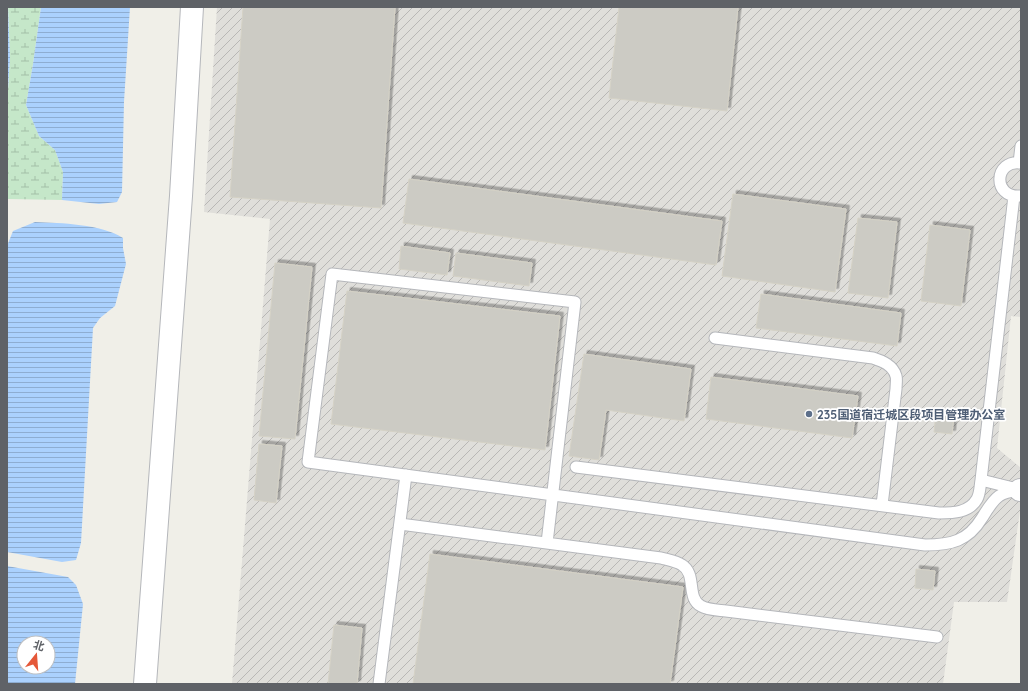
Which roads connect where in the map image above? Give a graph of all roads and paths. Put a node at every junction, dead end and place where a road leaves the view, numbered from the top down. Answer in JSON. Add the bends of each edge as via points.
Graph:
{"nodes":[{"id":1,"x":192,"y":7,"type":"edge"},
{"id":2,"x":1021,"y":146,"type":"edge"},
{"id":3,"x":1020,"y":163,"type":"edge"},
{"id":4,"x":1018,"y":196,"type":"edge"},
{"id":5,"x":715,"y":338,"type":"dead end"},
{"id":6,"x":576,"y":467,"type":"dead end"},
{"id":7,"x":406,"y":475,"type":"junction"},
{"id":8,"x":981,"y":480,"type":"junction"},
{"id":9,"x":1020,"y":490,"type":"edge"},
{"id":10,"x":553,"y":495,"type":"junction"},
{"id":11,"x":882,"y":505,"type":"junction"},
{"id":12,"x":400,"y":524,"type":"junction"},
{"id":13,"x":548,"y":543,"type":"junction"},
{"id":14,"x":937,"y":637,"type":"dead end"},
{"id":15,"x":145,"y":684,"type":"edge"},
{"id":16,"x":379,"y":684,"type":"edge"}],
"edges":[{"from":1,"to":15,"type":"street","via":[[181,196]]},
{"from":2,"to":3,"type":"lane"},
{"from":3,"to":4,"type":"lane","via":[[1005,166],[1000,176],[1005,192]]},
{"from":4,"to":8,"type":"lane"},
{"from":5,"to":11,"type":"lane","via":[[873,358],[891,366],[896,376],[896,389]]},
{"from":6,"to":11,"type":"lane"},
{"from":7,"to":10,"type":"lane"},
{"from":7,"to":10,"type":"lane","via":[[308,462],[332,274],[575,302]]},
{"from":7,"to":12,"type":"lane"},
{"from":8,"to":9,"type":"lane"},
{"from":8,"to":11,"type":"lane","via":[[978,498],[962,511],[939,513]]},
{"from":9,"to":10,"type":"lane","via":[[1000,496],[976,528],[962,538],[939,545]]},
{"from":10,"to":13,"type":"lane"},
{"from":12,"to":13,"type":"lane"},
{"from":12,"to":16,"type":"lane"},
{"from":13,"to":14,"type":"lane","via":[[661,558],[684,565],[688,571],[695,600],[700,606]]}]}
